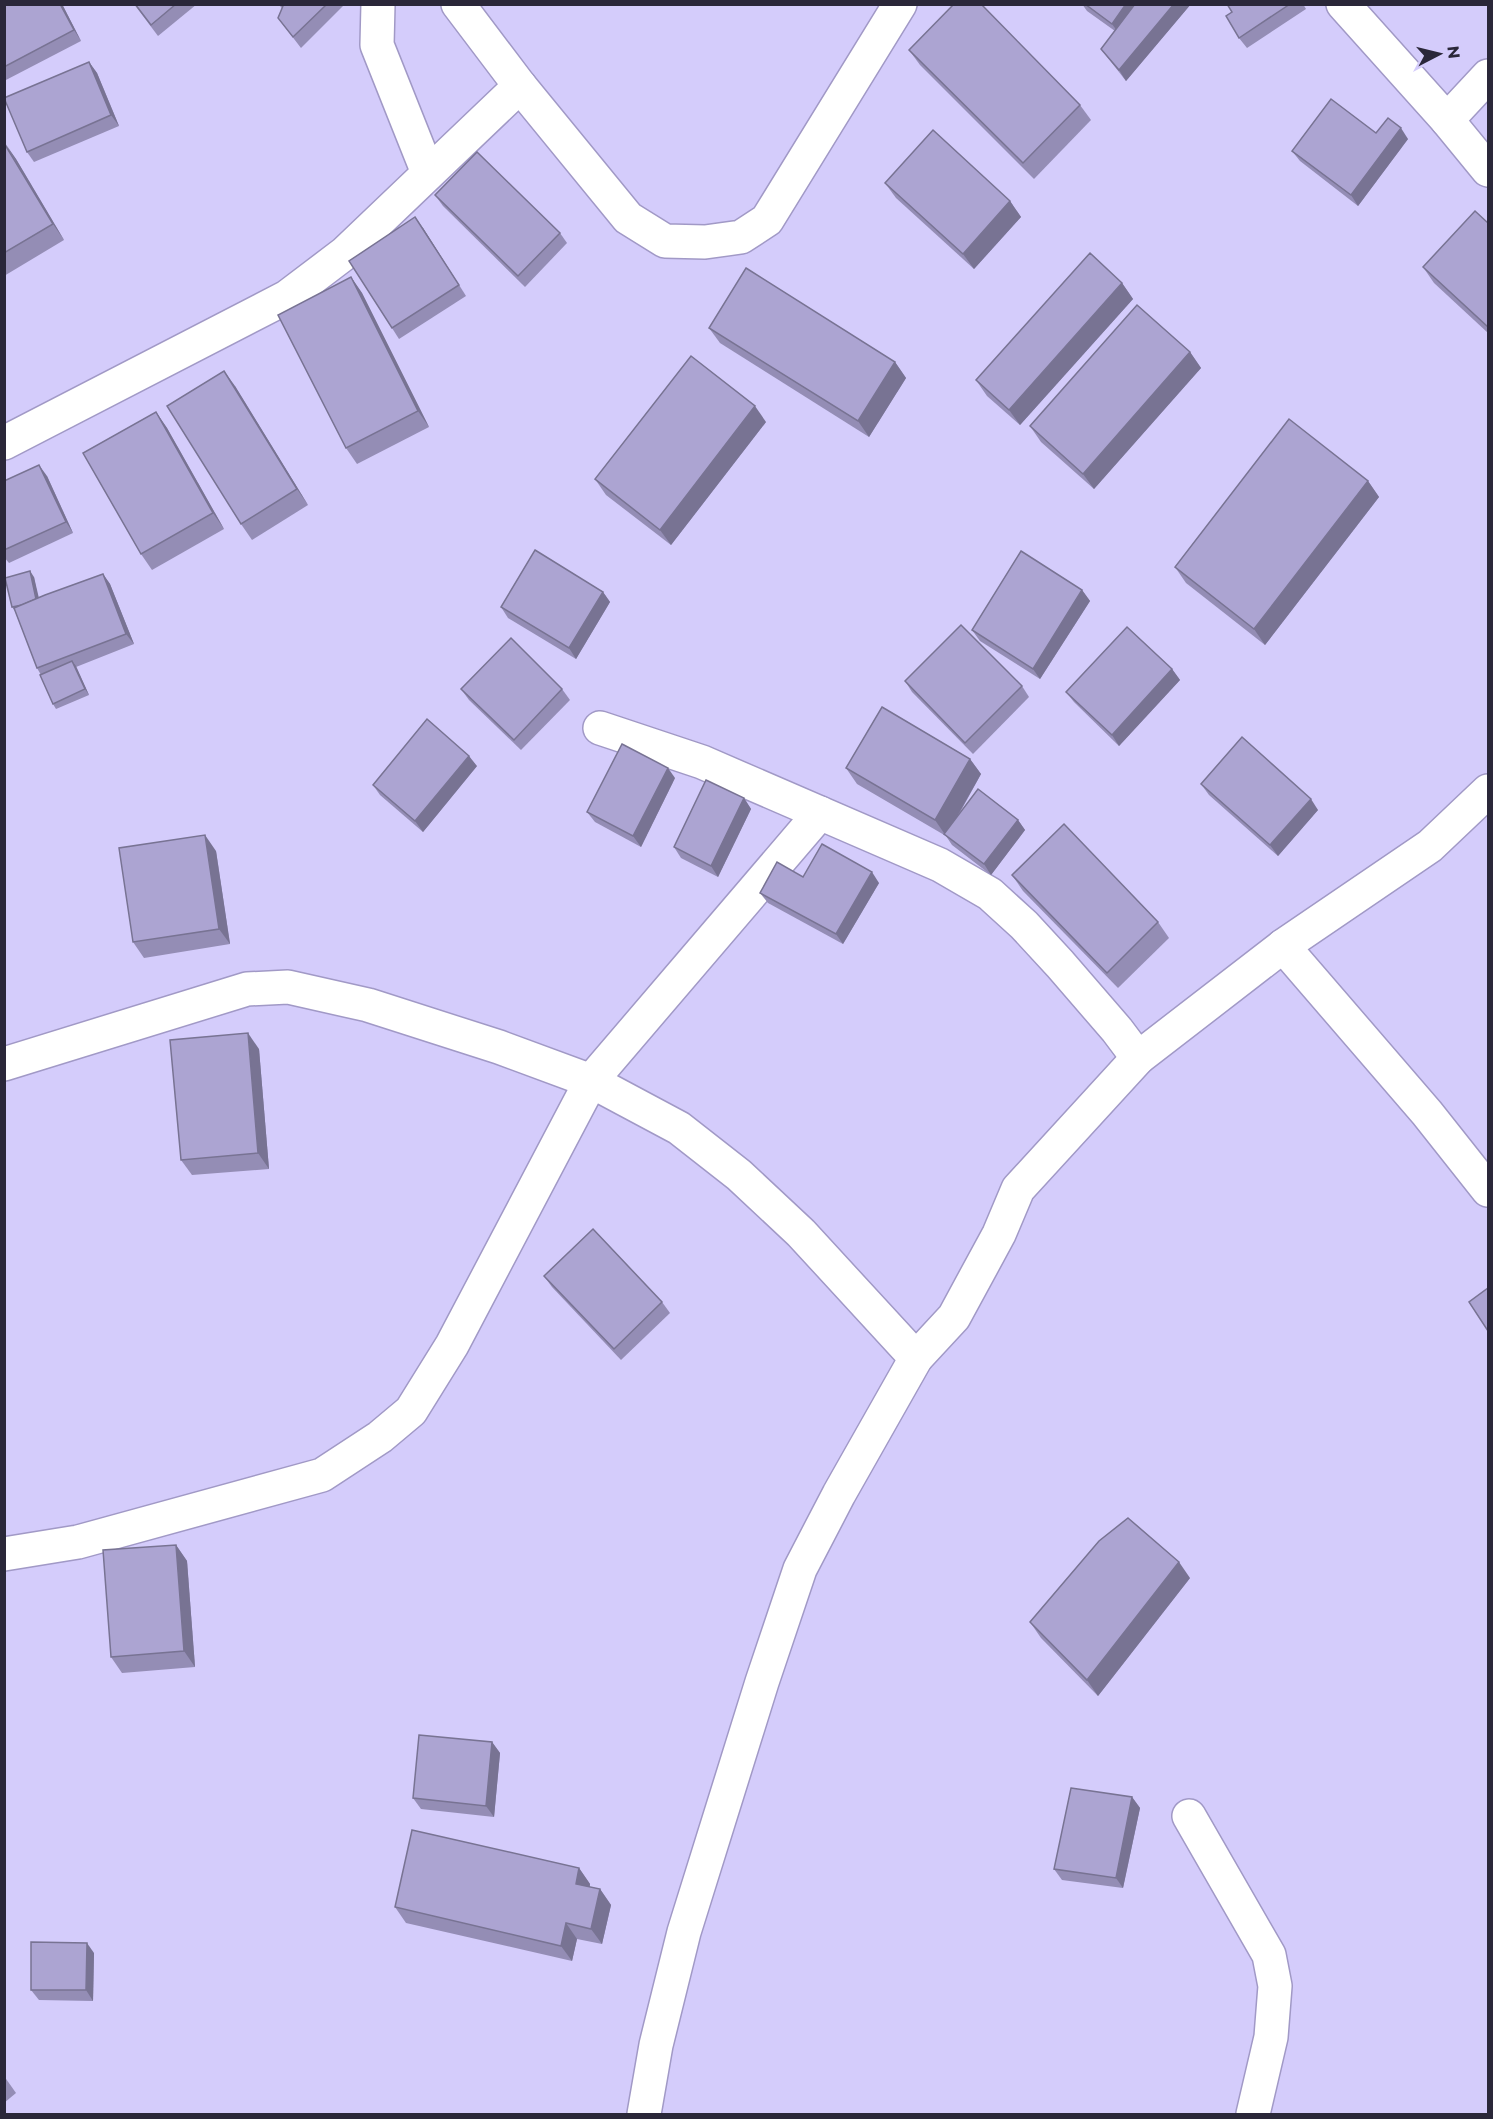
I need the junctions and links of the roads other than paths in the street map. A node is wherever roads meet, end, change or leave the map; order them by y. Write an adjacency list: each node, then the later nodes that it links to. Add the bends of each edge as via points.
1 (378, 4): 9 (street, via 376,45)
2 (458, 4): 6 (street)
3 (900, 4): 6 (street, via 767,220 741,237 705,242 666,241 628,218)
4 (1342, 4): 7 (street)
5 (1488, 76): 7 (street)
6 (520, 86): 9 (street)
7 (1448, 120): 8 (street)
8 (1488, 170)
9 (428, 173): 10 (street, via 345,253 287,297)
10 (4, 443)
11 (600, 728): 13 (street, via 702,762)
12 (1488, 791): 14 (street, via 1430,846)
13 (820, 813): 15 (street, via 940,865 990,894 1060,964); 17 (street)
14 (1283, 946): 15 (street); 18 (street)
15 (1138, 1058): 19 (street, via 1018,1189 999,1234 954,1317)
16 (4, 1064): 17 (street, via 247,989 288,987 368,1005)
17 (591, 1081): 19 (street, via 679,1128 739,1175 801,1233); 20 (street, via 452,1345 411,1411 380,1437 322,1475 78,1542)
18 (1488, 1190)
19 (916, 1358): 22 (street, via 800,1569 684,1932)
20 (4, 1554)
21 (1189, 1816): 23 (street, via 1269,1955 1275,1986 1271,2037)
22 (644, 2115)
23 (1253, 2115)

